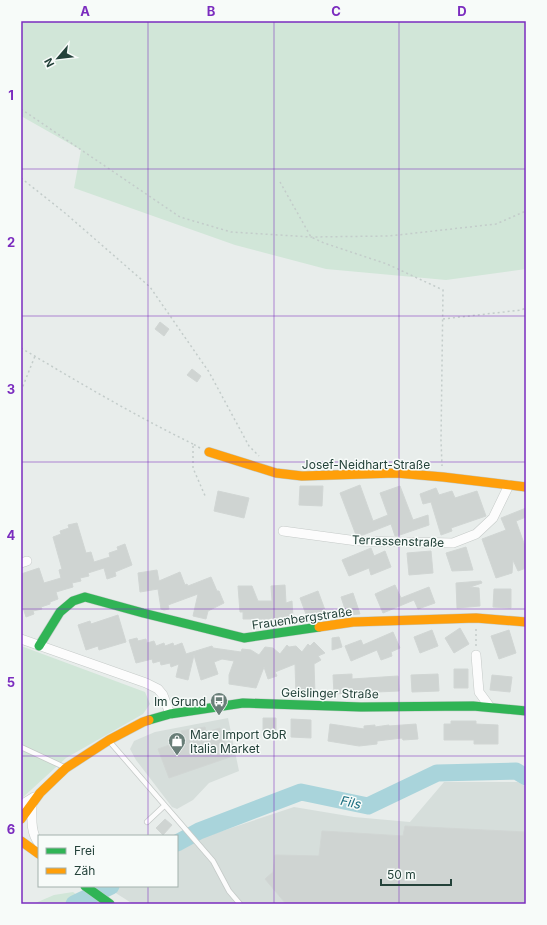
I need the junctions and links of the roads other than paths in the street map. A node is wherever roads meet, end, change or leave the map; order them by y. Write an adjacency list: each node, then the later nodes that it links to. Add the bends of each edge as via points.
1 (209, 452): 2 (street, Josef-Neidhart-Straße, via 276,473 302,476 396,473)
2 (509, 486): 3 (street, Josef-Neidhart-Straße); 4 (street, Terrassenstraße, via 493,518 476,534 453,543 357,541)
3 (526, 487)
4 (283, 531)
5 (526, 622): 7 (street, Frauenbergstraße, via 476,618 353,622 244,638 85,597 73,601 60,612)
6 (21, 639): 7 (street)
7 (39, 646): 11 (street, via 158,689)
8 (476, 652): 9 (street, via 479,692)
9 (490, 707): 10 (street, Geislinger Straße); 11 (street, Geislinger Straße, via 361,707 243,703)
10 (526, 711)
11 (170, 714): 12 (street, Geislinger Straße, via 144,722)
12 (109, 740): 14 (street, Geislinger Straße); 18 (lane)
13 (21, 747): 14 (lane)
14 (66, 768): 15 (street, Geislinger Straße)
15 (40, 793): 16 (street, Geislinger Straße); 17 (street, Geislinger Straße)
16 (32, 803): 19 (street, Geislinger Straße); 22 (street, via 32,826)
17 (21, 805)
18 (164, 806): 20 (lane); 26 (lane, via 213,861 229,891)
19 (21, 819)
20 (147, 822)
21 (21, 841): 23 (street)
22 (38, 842)
23 (38, 853)
24 (86, 887): 25 (street)
25 (110, 904)
26 (240, 904)

